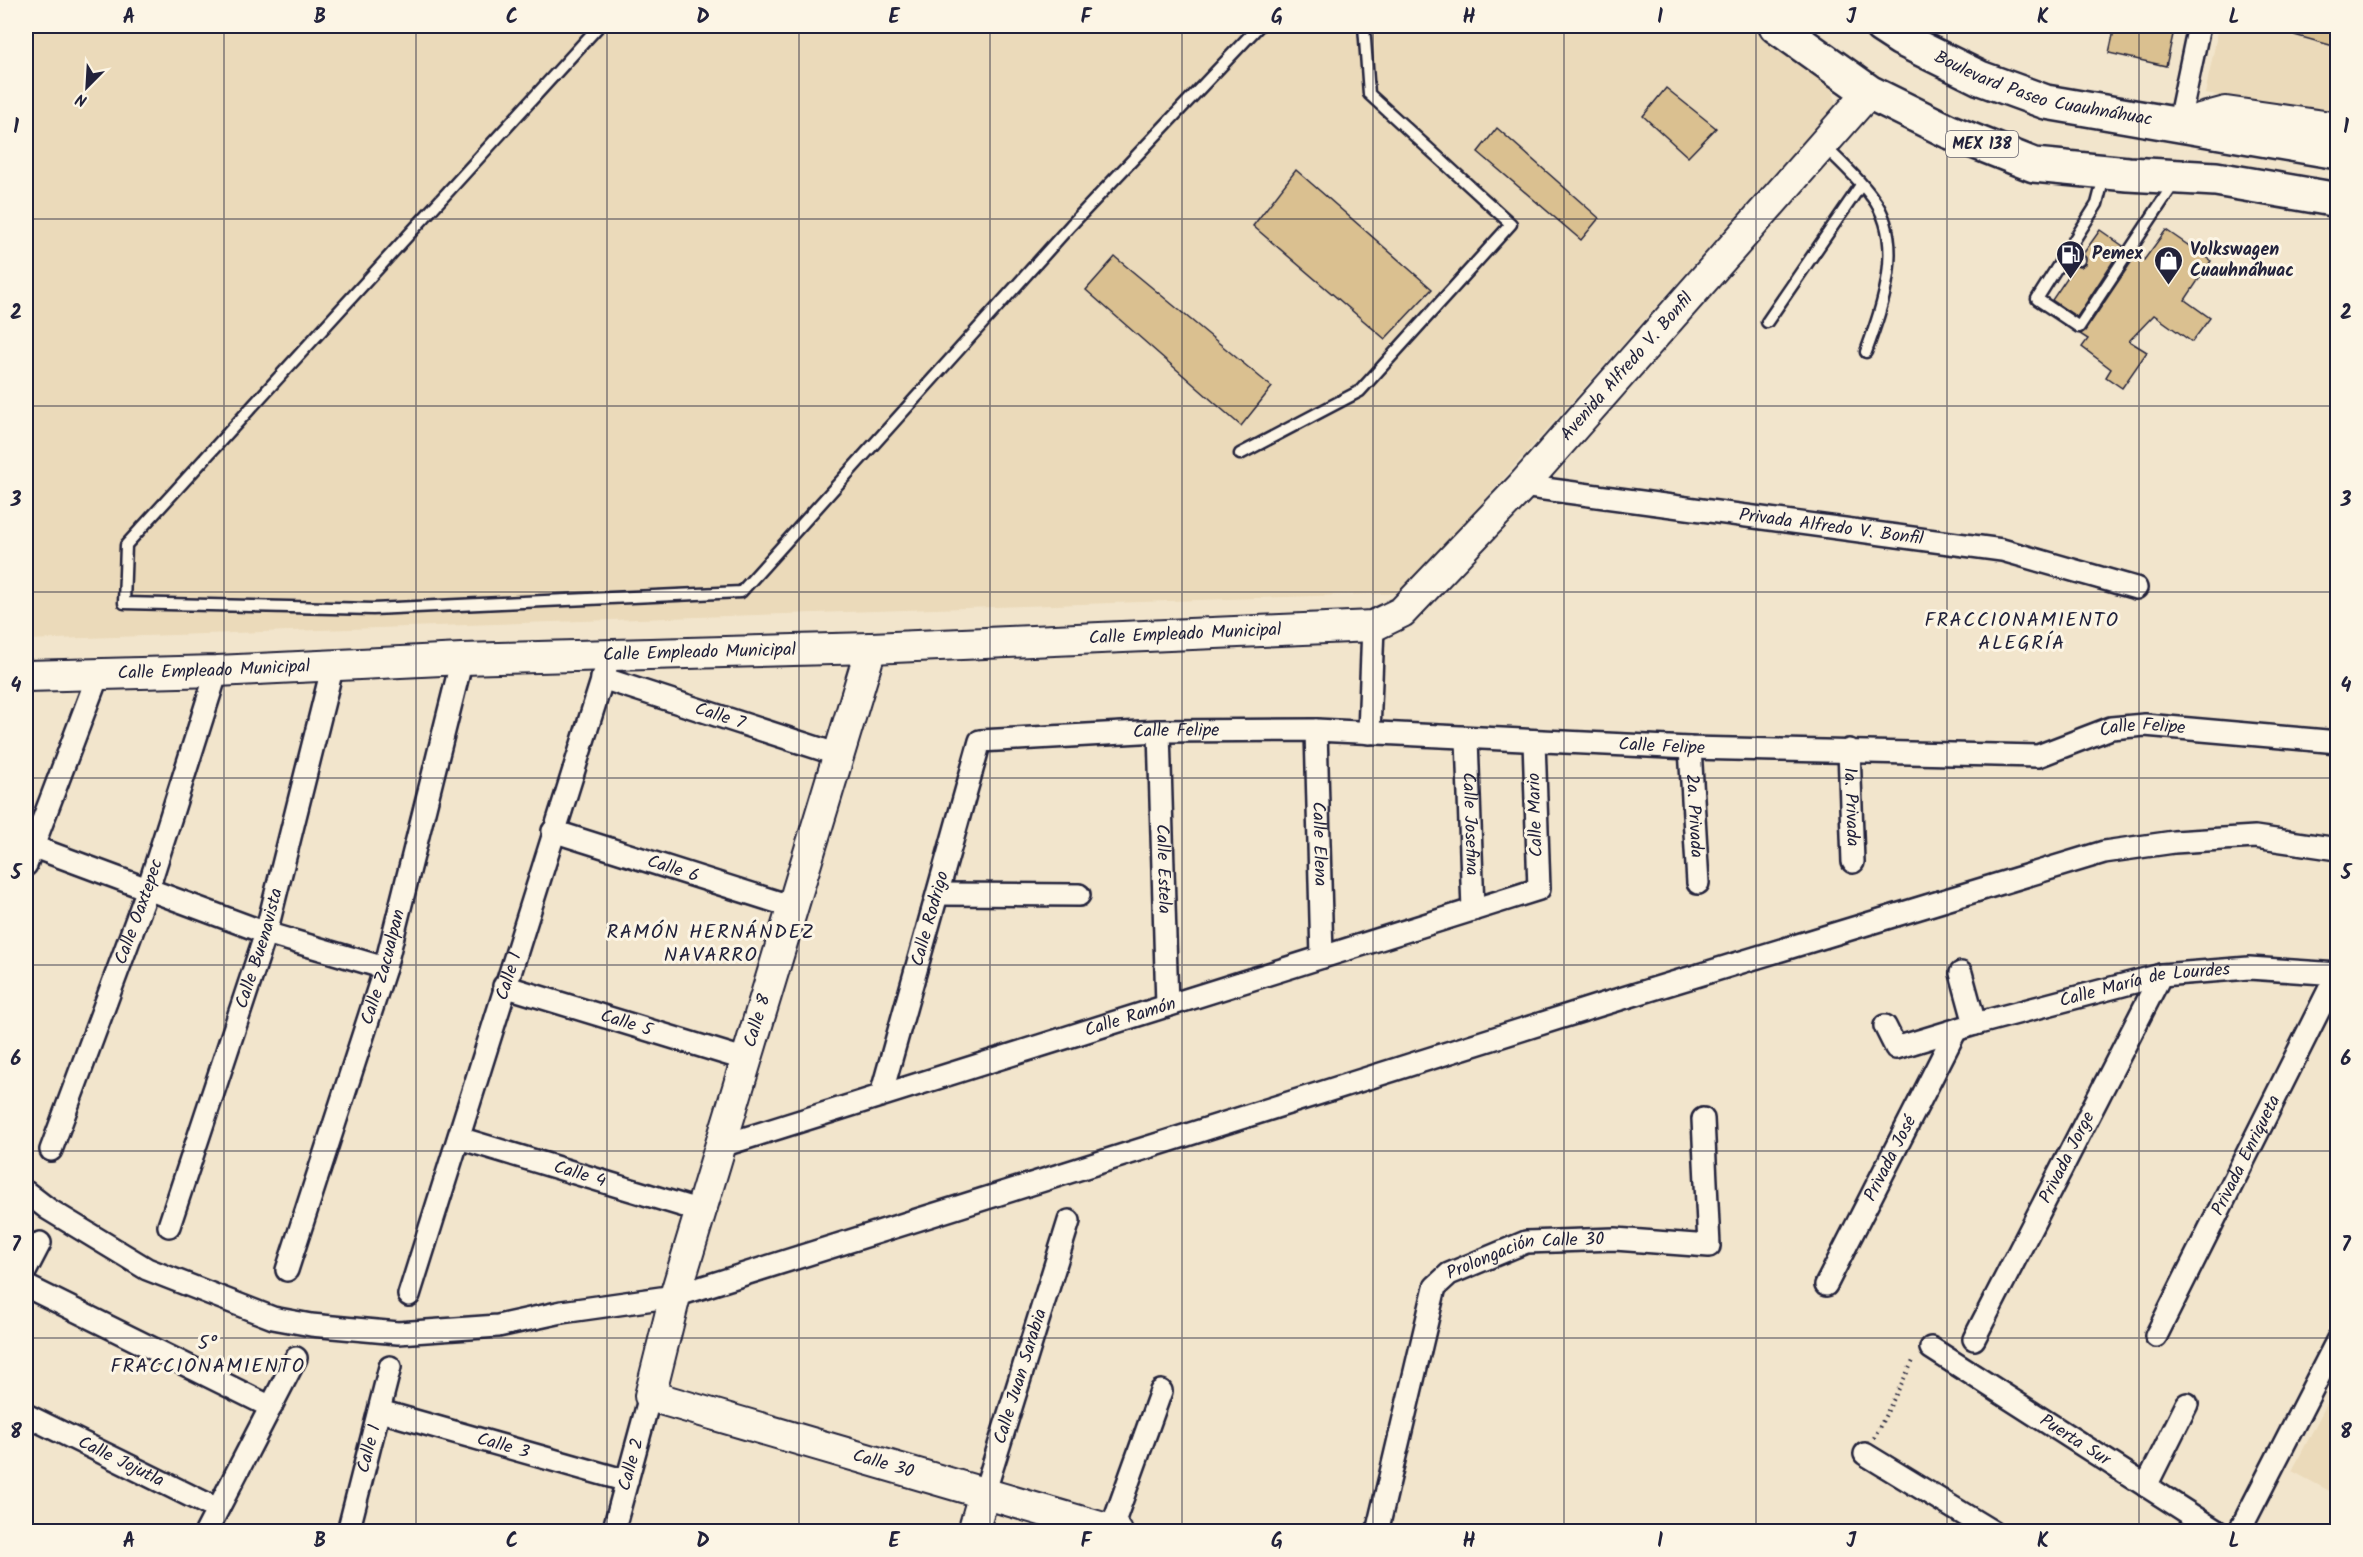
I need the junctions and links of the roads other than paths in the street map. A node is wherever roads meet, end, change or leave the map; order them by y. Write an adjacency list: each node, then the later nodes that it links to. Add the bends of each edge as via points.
1 (599, 26): 2 (lane, via 126,545 124,603 373,609 741,592 1071,225)
2 (1259, 26)
3 (1364, 26): 24 (lane, via 1369,94 1511,224 1360,391)
4 (1776, 26): 7 (main road, MEX 138)
5 (1881, 26): 8 (main road, Boulevard Paseo Cuauhnáhuac, via 1980,78 2046,102)
6 (2199, 26): 8 (street)
7 (1869, 92): 10 (street, Avenida Alfredo V. Bonfil); 12 (main road, MEX 138, via 1948,131)
8 (2178, 126): 9 (street, Boulevard Paseo Cuauhnáhuac, via 2226,112); 11 (main road, Boulevard Paseo Cuauhnáhuac)
9 (2337, 128)
10 (1822, 144): 14 (lane); 25 (street, Avenida Alfredo V. Bonfil)
11 (2337, 152)
12 (2034, 165): 13 (street, MEX 138); 16 (main road, MEX 138, via 2216,179)
13 (2103, 181): 15 (street, MEX 138); 18 (lane, via 2097,204)
14 (1861, 185): 22 (lane); 23 (lane, via 1883,216 1889,242 1882,309)
15 (2171, 188): 17 (street, MEX 138); 21 (lane)
16 (2337, 200)
17 (2337, 207)
18 (2068, 252): 19 (lane); 21 (lane, via 2037,299 2079,327)
19 (2079, 260)
20 (2101, 275): 21 (lane)
21 (2111, 282)
22 (1767, 322)
23 (1866, 352)
24 (1240, 454)
25 (1522, 486): 26 (street, Privada Alfredo V. Bonfil, via 2002,550); 27 (street, Avenida Alfredo V. Bonfil, via 1402,612)
26 (2136, 588)
27 (1373, 626): 28 (street, Calle Empleado Municipal); 37 (street)
28 (871, 648): 31 (street, Calle Empleado Municipal); 44 (street, Calle 8)
29 (462, 659): 30 (street, Calle Empleado Municipal); 31 (street, Calle Empleado Municipal); 58 (street, Calle Zacualpan)
30 (333, 665): 32 (street, Calle Empleado Municipal); 56 (street, Calle Buenavista)
31 (606, 667): 44 (street, Calle 7); 45 (street, Calle 1)
32 (217, 671): 33 (street, Calle Empleado Municipal); 50 (street, Calle Oaxtepec)
33 (98, 675): 34 (street, Calle Empleado Municipal); 47 (street)
34 (26, 676)
35 (1316, 730): 36 (street, Calle Felipe); 37 (street, Calle Felipe); 57 (street, Calle Elena)
36 (1160, 731): 39 (street, Calle Felipe); 63 (street, Calle Estela)
37 (1369, 732): 38 (street, Calle Felipe)
38 (1467, 738): 40 (street, Calle Felipe); 55 (street, Calle Josefina)
39 (980, 741): 52 (street, Calle Rodrigo)
40 (1534, 741): 42 (street, Calle Felipe); 51 (street, Calle Mario)
41 (2337, 742): 43 (street, Calle Felipe, via 2145,725 2111,728 2038,756)
42 (1690, 748): 43 (street, Calle Felipe); 49 (street, 2a. Privada)
43 (1849, 750): 48 (street, 1a. Privada)
44 (839, 755): 54 (street, Calle 8)
45 (554, 831): 54 (street, Calle 6); 62 (street, Calle 1)
46 (2337, 849): 82 (street, via 2255,837 2174,842 2104,852 1597,1006)
47 (28, 851): 50 (street)
48 (1853, 862)
49 (1698, 883)
50 (148, 889): 56 (street); 71 (street, Calle Oaxtepec)
51 (1539, 889): 55 (street, Calle Ramón)
52 (938, 894): 53 (street); 67 (street, Calle Rodrigo)
53 (1079, 895)
54 (793, 907): 66 (street, Calle 8)
55 (1473, 910): 57 (street, Calle Ramón)
56 (266, 933): 58 (street); 75 (street, Calle Buenavista)
57 (1322, 957): 63 (street, Calle Ramón)
58 (385, 968): 78 (street, Calle Zacualpan)
59 (1961, 973): 65 (street)
60 (2337, 974): 61 (street, Calle María de Lourdes, via 2249,968); 83 (street, Privada Enriqueta)
61 (2161, 975): 65 (street, Calle María de Lourdes); 84 (street, Privada Jorge)
62 (504, 986): 66 (street, Calle 5); 69 (street, Calle 1)
63 (1167, 1006): 67 (street, Calle Ramón)
64 (1885, 1026): 65 (street, Calle María de Lourdes, via 1896,1048)
65 (1965, 1027): 79 (street, Privada José)
66 (747, 1060): 70 (street, Calle 8)
67 (881, 1095): 70 (street, Calle Ramón)
68 (1703, 1119): 105 (street, Prolongación Calle 30, via 1709,1246 1615,1239 1526,1242 1449,1274 1435,1287)
69 (459, 1138): 73 (street, Calle 4); 81 (street, Calle 1)
70 (721, 1146): 73 (street, Calle 8)
71 (51, 1150)
72 (26, 1192): 82 (street, via 147,1269 273,1318 311,1325 398,1333 498,1326 562,1312)
73 (701, 1211): 82 (street, Calle 8)
74 (1069, 1221): 98 (street, Calle Juan Sarabia)
75 (169, 1226)
76 (40, 1243): 77 (street)
77 (26, 1270)
78 (287, 1270)
79 (1826, 1285)
80 (26, 1286): 92 (street)
81 (408, 1295)
82 (675, 1296): 90 (street, Calle 8)
83 (2156, 1336)
84 (1974, 1339)
85 (2337, 1339): 108 (street)
86 (1931, 1348): 97 (street, Puerta Sur)
87 (297, 1358): 92 (street)
88 (390, 1367): 93 (street, Calle 1)
89 (1161, 1391): 100 (street)
90 (650, 1396): 96 (street, Calle 2); 98 (street, Calle 30)
91 (2187, 1404): 97 (street)
92 (271, 1407): 99 (street)
93 (380, 1411): 96 (street, Calle 3); 102 (street, Calle 1)
94 (26, 1415): 99 (street, Calle Jojutla)
95 (1865, 1454): 106 (street)
96 (627, 1481): 103 (street, Calle 2)
97 (2146, 1486): 107 (street, Puerta Sur)
98 (984, 1494): 100 (street, Calle 30); 104 (street, Calle Juan Sarabia)
99 (217, 1509): 101 (street)
100 (1114, 1531)
101 (206, 1532)
102 (348, 1532)
103 (613, 1532)
104 (973, 1532)
105 (1377, 1532)
106 (1993, 1532)
107 (2218, 1532)
108 (2238, 1532)

